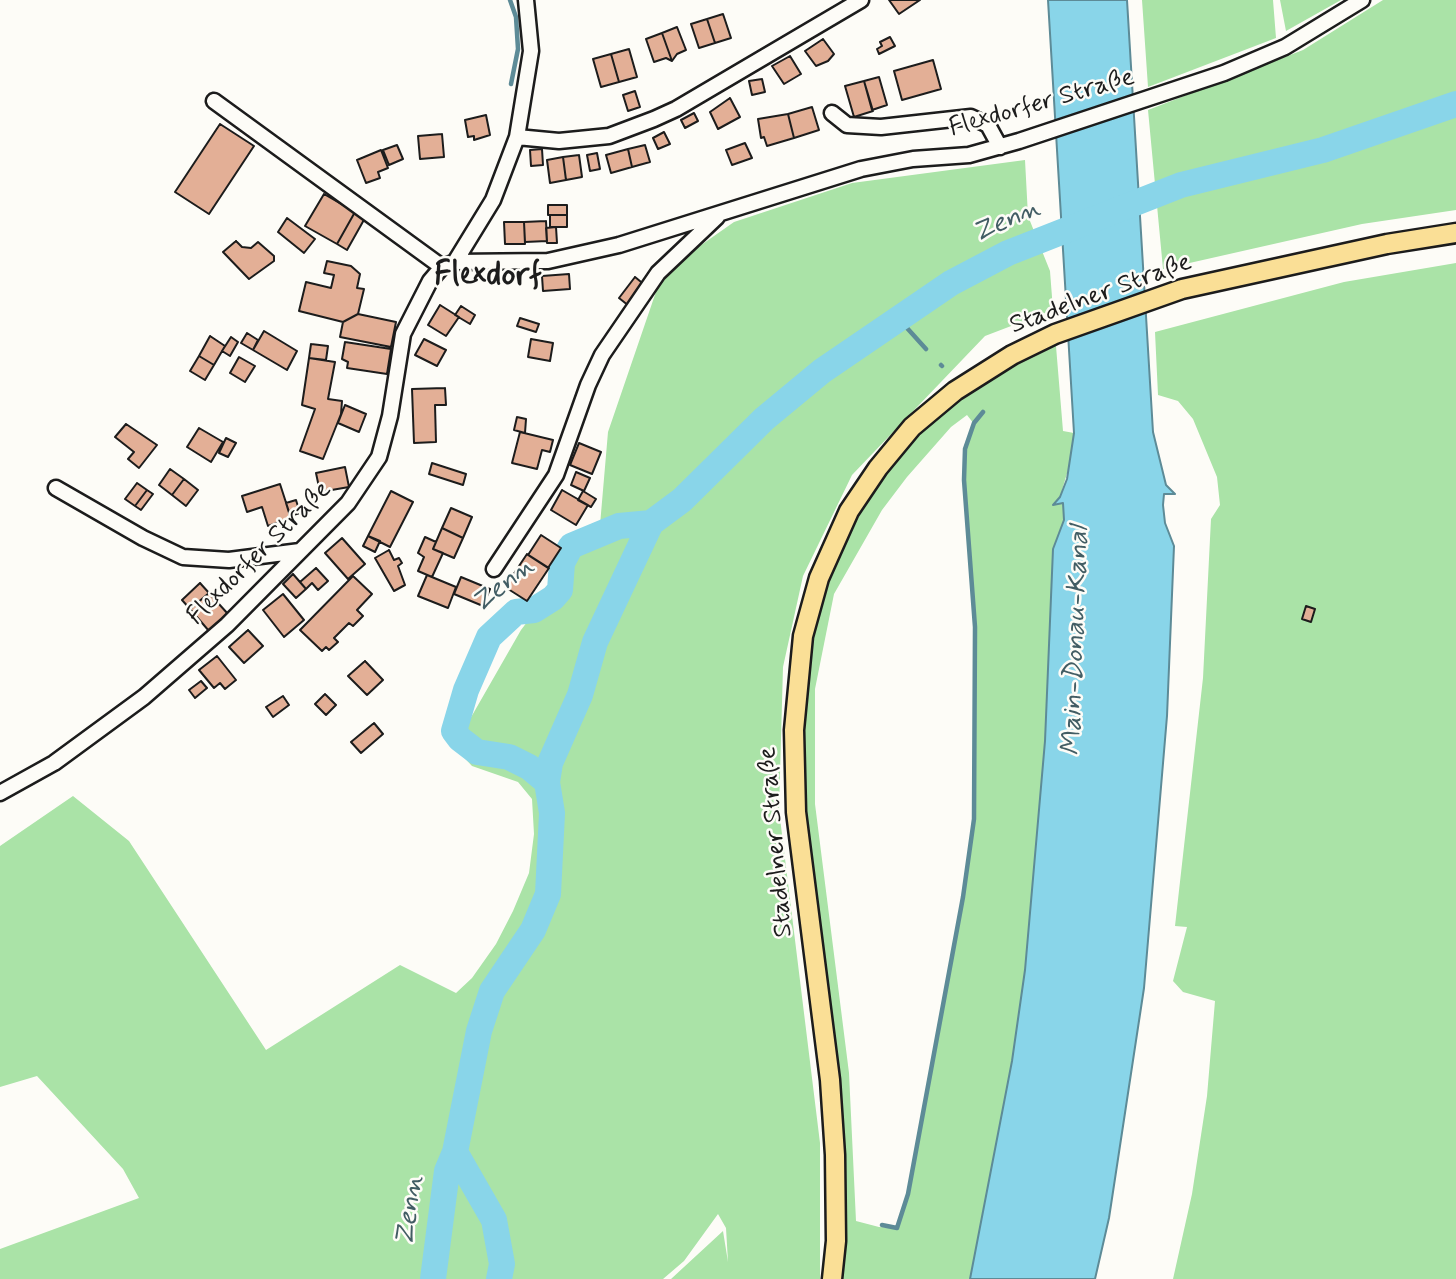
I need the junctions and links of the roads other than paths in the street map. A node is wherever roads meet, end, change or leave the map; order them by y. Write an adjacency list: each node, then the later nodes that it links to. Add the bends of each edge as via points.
1 (526, 0): 6 (street, Flexdorfer Straße, via 531,51)
2 (861, 0): 6 (street, via 654,119 609,136 559,141)
3 (1362, 0): 7 (street, Flexdorfer Straße, via 1285,47 1224,73)
4 (214, 101): 10 (street)
5 (832, 113): 7 (street, via 847,125 881,127 971,117 988,125)
6 (517, 137): 10 (street, Flexdorfer Straße, via 493,200)
7 (1000, 146): 8 (street, Flexdorfer Straße, via 969,155 861,169)
8 (720, 214): 10 (street, Flexdorfer Straße, via 548,261); 13 (street, Flexdorfer Straße, via 658,273 602,355 556,475)
9 (1456, 233): 15 (main road, Stadelner Straße, via 1182,289 1055,334 982,372 912,427 849,511 819,578 803,636 794,730 796,812 835,1155)
10 (449, 264): 12 (street, Flexdorfer Straße, via 430,281 403,334 379,457 348,503)
11 (56, 488): 12 (street, via 183,556 229,561)
12 (300, 551): 14 (street, Flexdorfer Straße, via 227,625 144,696 54,763)
13 (494, 569)
14 (0, 793)
15 (832, 1279)

